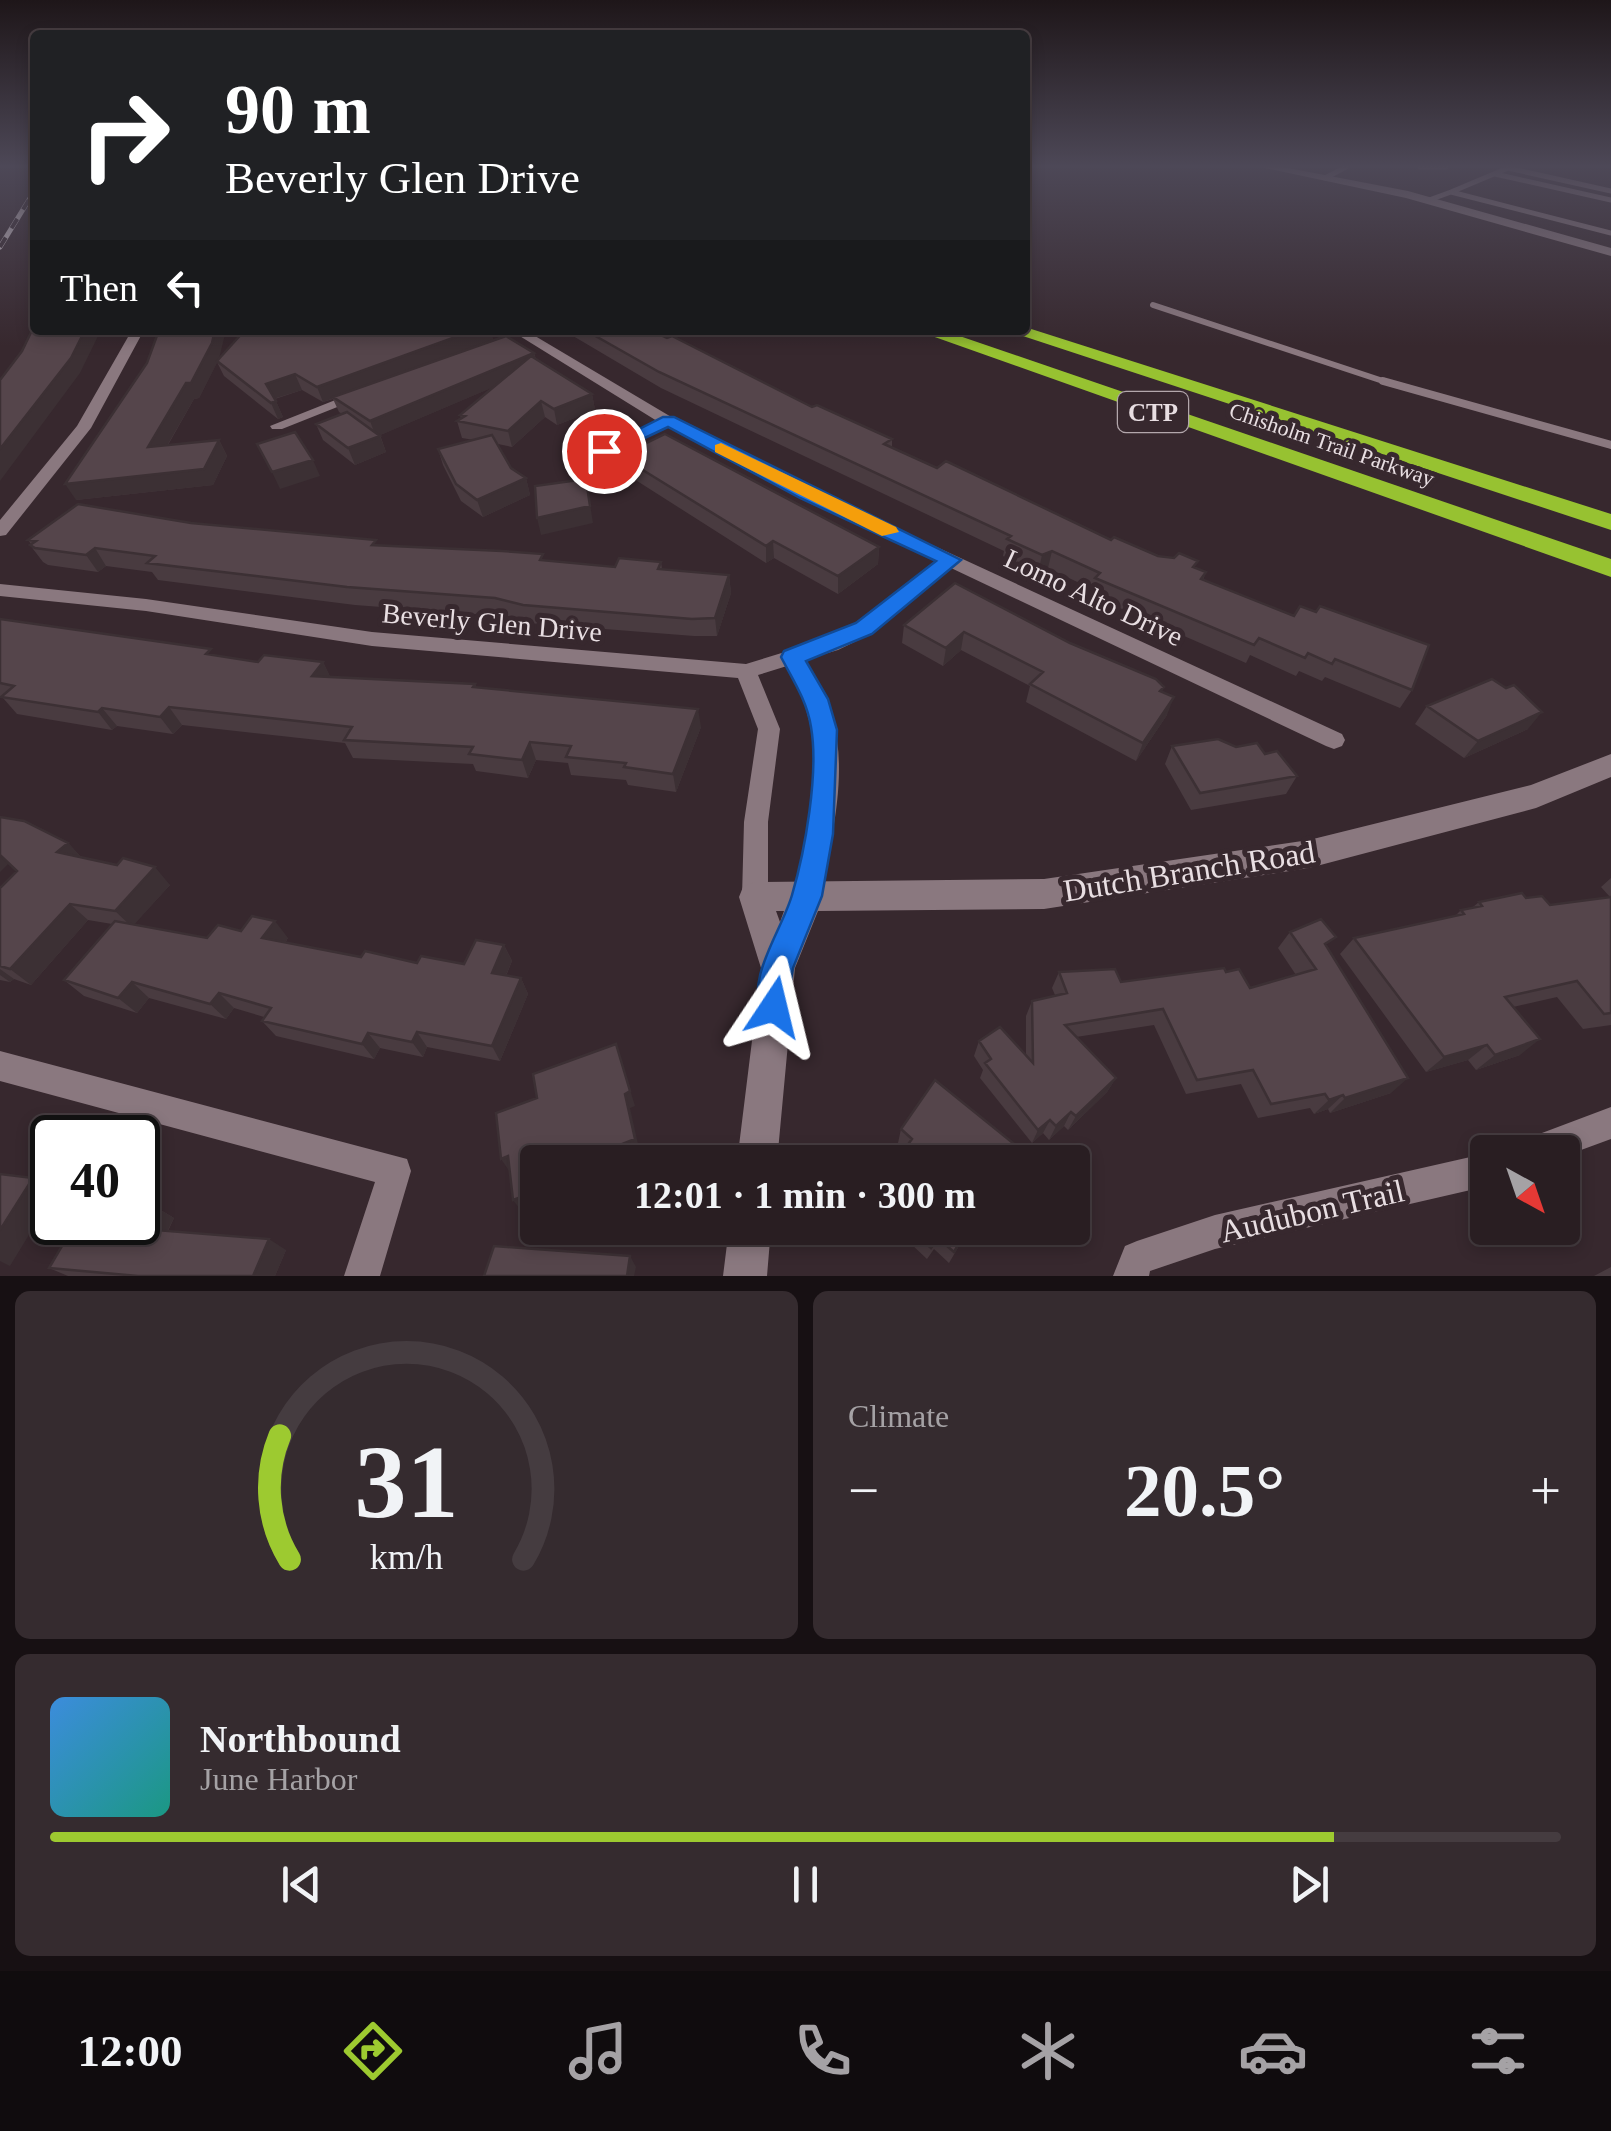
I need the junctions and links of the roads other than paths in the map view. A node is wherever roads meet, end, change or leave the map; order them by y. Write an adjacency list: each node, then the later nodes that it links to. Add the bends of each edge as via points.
1 (1522, 227): 6 (street)
2 (1587, 227): 4 (lane)
3 (1596, 227): 4 (lane)
4 (1593, 228): 5 (lane)
5 (1611, 233)
6 (1611, 252)
7 (1154, 305): 17 (lane, via 1386,382)
8 (1030, 332): 13 (highway)
9 (136, 335): 20 (street, via 84,428)
10 (938, 335): 22 (highway, Chisholm Trail Parkway / CTP)
11 (1028, 335): 13 (highway, Chisholm Trail Parkway / CTP)
12 (516, 336): 15 (street, Lomo Alto Drive)
13 (1088, 356): 19 (highway, Chisholm Trail Parkway / CTP)
14 (366, 394): 16 (street)
15 (668, 421): 18 (street, via 604,451); 21 (street, Lomo Alto Drive)
16 (277, 426)
17 (1611, 445)
18 (570, 454)
19 (1611, 522)
20 (0, 531)
21 (950, 560): 24 (street, Beverly Glen Drive, via 864,628); 26 (street, Lomo Alto Drive)
22 (1611, 568)
23 (0, 590): 25 (street, Beverly Glen Drive, via 372,639)
24 (792, 657): 25 (street, Beverly Glen Drive); 29 (street, via 816,699 824,730 819,834)
25 (746, 671): 28 (street, via 770,729 756,822)
26 (1334, 740)
27 (1611, 765): 29 (street, Dutch Branch Road, via 1536,796 1309,854 1044,894)
28 (755, 896): 29 (street, Dutch Branch Road); 30 (street)
29 (807, 896): 30 (street)
30 (778, 968): 34 (street)
31 (0, 1066): 38 (street, via 395,1171)
32 (1611, 1123): 33 (street)
33 (1578, 1135)
34 (759, 1145)
35 (1470, 1173): 37 (street, Audubon Trail, via 1215,1232)
36 (748, 1245): 39 (street)
37 (1134, 1267)
38 (362, 1276)
39 (745, 1276)

